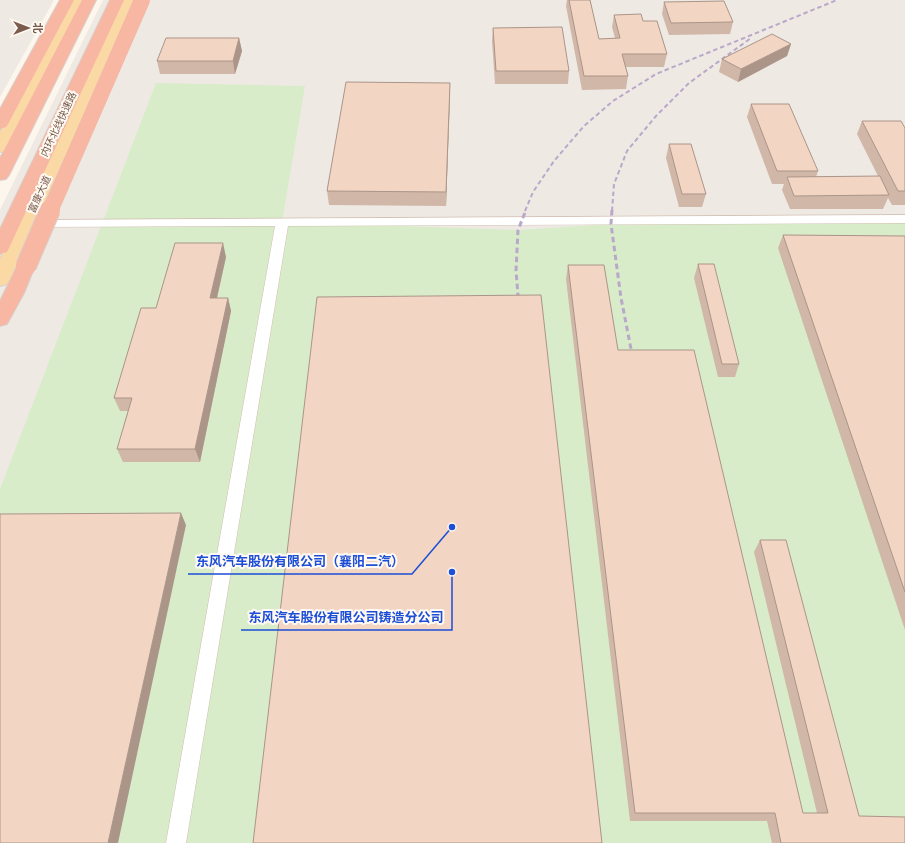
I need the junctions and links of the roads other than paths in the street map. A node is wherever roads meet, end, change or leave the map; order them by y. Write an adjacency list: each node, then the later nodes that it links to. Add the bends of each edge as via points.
1 (67, 0): 7 (highway)
2 (78, 0): 8 (main road)
3 (89, 0): 9 (highway)
4 (117, 0): 13 (highway, 内环北线快速路)
5 (128, 0): 12 (main road, 富康大道)
6 (142, 0): 15 (highway, bridge, via 14,293)
7 (0, 124)
8 (0, 147)
9 (0, 175)
10 (905, 219): 11 (lane)
11 (282, 222): 12 (lane); 16 (lane)
12 (26, 223): 14 (main road, 富康大道)
13 (0, 248)
14 (0, 279)
15 (0, 319)
16 (176, 843)

